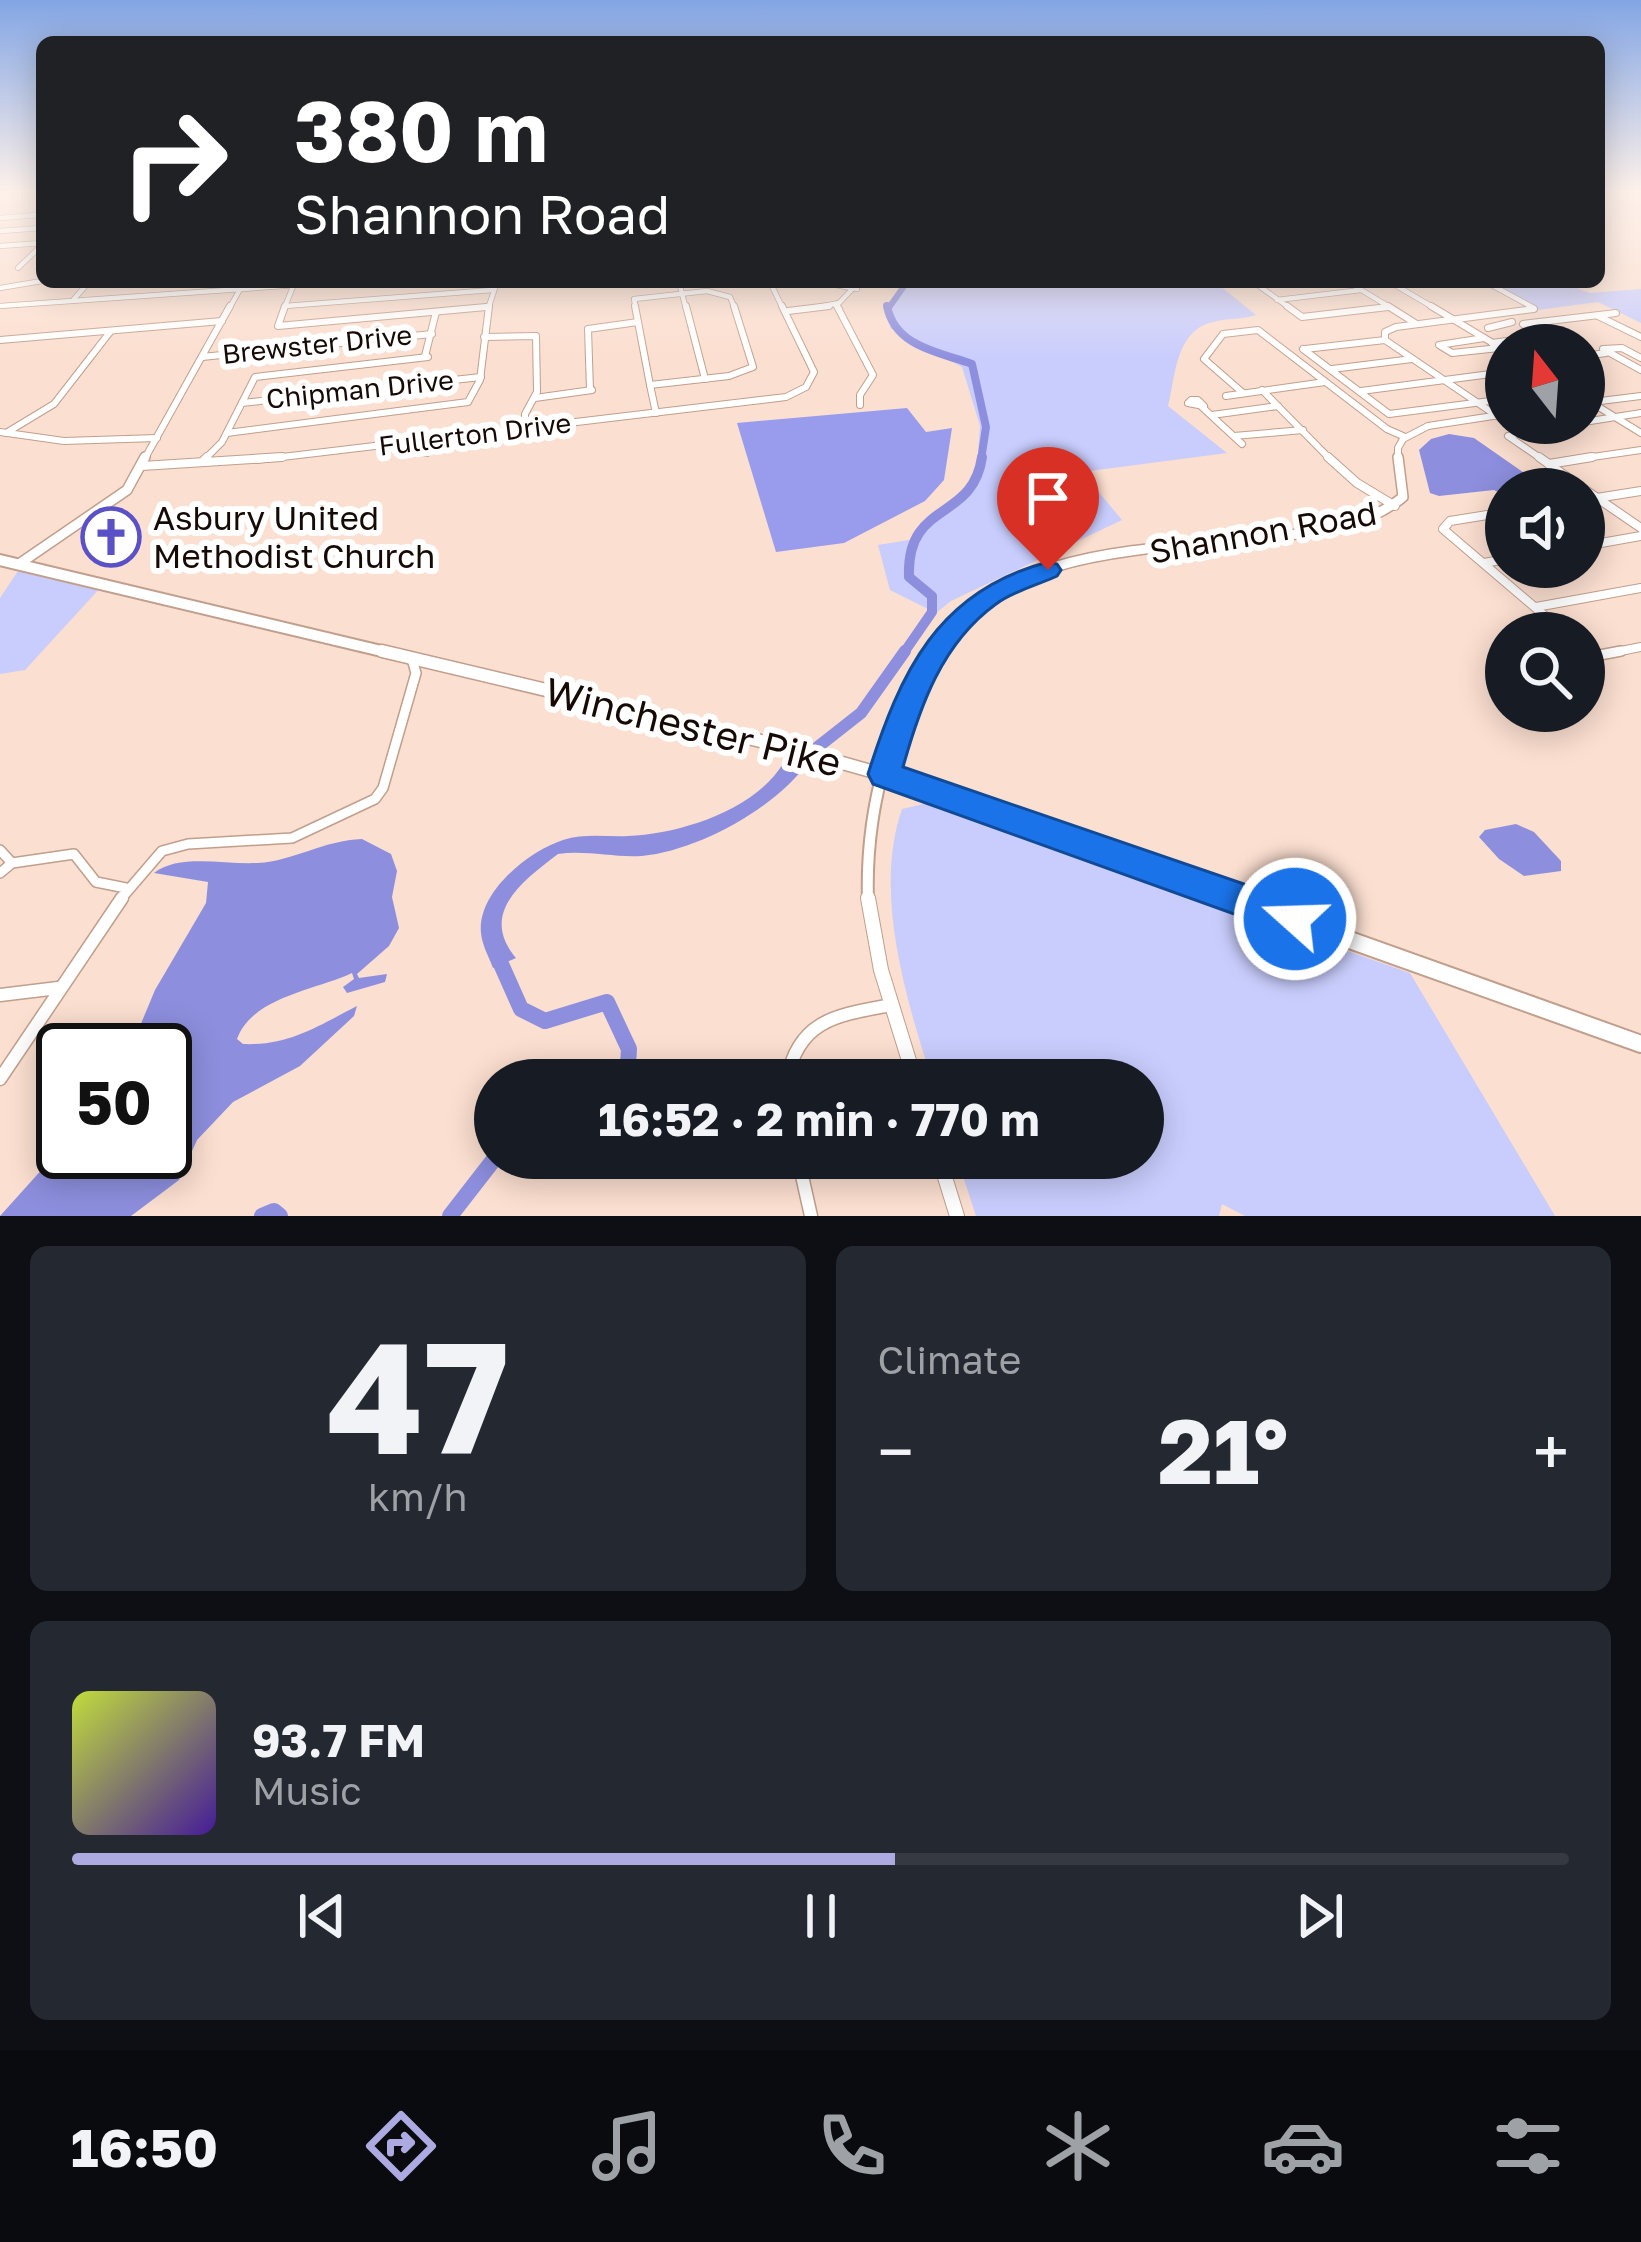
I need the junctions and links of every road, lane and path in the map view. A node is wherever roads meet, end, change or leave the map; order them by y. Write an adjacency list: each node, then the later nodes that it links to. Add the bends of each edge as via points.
1 (36, 250): 2 (street)
2 (18, 268)
3 (36, 282): 4 (street)
4 (0, 288)
5 (83, 288): 19 (street)
6 (209, 288): 19 (street)
7 (241, 288): 32 (street)
8 (292, 288): 23 (street)
9 (680, 288): 18 (street)
10 (774, 288): 26 (street)
11 (855, 288): 21 (street)
12 (1261, 288): 20 (street)
13 (1358, 288): 17 (street)
14 (1400, 288): 31 (street)
15 (1497, 288): 29 (street, via 1534,309)
16 (493, 290): 23 (street); 24 (street)
17 (1361, 290): 20 (street); 25 (street)
18 (681, 292): 33 (street, via 635,296); 57 (street); 57 (street, via 731,299 754,360 743,373)
19 (72, 300): 22 (street)
20 (1275, 300): 25 (street, via 1302,317)
21 (835, 305): 26 (street); 72 (street, via 872,371)
22 (0, 306)
23 (284, 306): 27 (street, via 280,326)
24 (486, 307): 27 (street); 40 (street)
25 (1388, 307): 35 (street)
26 (787, 311): 71 (street, Fullerton Drive, via 813,367 806,387)
27 (436, 312): 39 (street)
28 (1616, 313): 30 (street)
29 (1498, 314): 31 (street); 34 (street)
30 (1596, 316): 37 (street); 41 (street)
31 (1453, 320): 35 (street); 42 (street)
32 (222, 321): 38 (street); 50 (street)
33 (638, 322): 60 (street); 66 (street, via 589,327 593,390)
34 (1512, 322): 36 (street); 37 (street)
35 (1416, 324): 44 (street, via 1390,329)
36 (1504, 324)
37 (1525, 324)
38 (111, 331): 43 (street); 87 (street, via 54,404)
39 (432, 334): 50 (street, Brewster Drive); 69 (street, via 426,357 252,378)
40 (484, 337): 56 (street); 66 (street, via 534,332)
41 (1641, 337)
42 (1484, 338): 46 (street, via 1438,345 1451,353)
43 (0, 340)
44 (1385, 340): 52 (street); 53 (street, via 1303,349)
45 (1641, 349): 47 (street)
46 (1485, 351)
47 (1627, 351): 49 (street); 51 (street)
48 (1605, 353): 49 (street)
49 (1608, 353): 54 (street)
50 (202, 357): 92 (street)
51 (1641, 358)
52 (1412, 359): 53 (street); 58 (street)
53 (1330, 369): 62 (street)
54 (1641, 370)
55 (1485, 375): 58 (street)
56 (481, 377): 69 (street, Chipman Drive); 88 (street, via 473,399 442,409)
57 (705, 379): 60 (street)
58 (1444, 380): 62 (street); 70 (street)
59 (1326, 382): 61 (street); 63 (street, via 1258,330 1223,334 1204,358); 91 (street)
60 (650, 385): 77 (street)
61 (1262, 390): 63 (street); 73 (street, Shannon Road)
62 (1360, 392): 70 (street, via 1394,415)
63 (1243, 393): 65 (street)
64 (1641, 395): 67 (street)
65 (1226, 397)
66 (535, 398): 84 (street)
67 (1605, 399)
68 (1485, 402): 70 (street)
69 (240, 403): 88 (street)
70 (1478, 403): 75 (street)
71 (739, 404): 77 (street, Fullerton Drive); 79 (street)
72 (860, 406)
73 (1280, 406): 80 (street); 85 (street, Shannon Road)
74 (1202, 407): 80 (street)
75 (1485, 407)
76 (1605, 411): 81 (street)
77 (656, 413): 84 (street, Fullerton Drive)
78 (1641, 413): 81 (street)
79 (742, 415)
80 (1212, 415): 90 (street)
81 (1616, 417): 82 (street); 89 (street)
82 (1605, 419)
83 (1485, 420): 91 (street, via 1428,425)
84 (525, 429): 93 (street, Fullerton Drive)
85 (1304, 430): 86 (street); 106 (street, Shannon Road, via 1369,493)
86 (1267, 431): 90 (street); 94 (street)
87 (3, 433): 92 (street, via 76,442)
88 (227, 433): 99 (street)
89 (1641, 433)
90 (1234, 436): 95 (street)
91 (1405, 437): 106 (street, Shannon Road, via 1398,453 1405,488)
92 (157, 438): 101 (street)
93 (429, 440): 98 (street); 99 (street, Fullerton Drive)
94 (1277, 441)
95 (1242, 444)
96 (1521, 444): 100 (street)
97 (1641, 451): 100 (street)
98 (427, 453)
99 (202, 462): 101 (street, Fullerton Drive)
100 (1548, 464): 102 (street)
101 (142, 466): 112 (street, via 115,501)
102 (1554, 468)
103 (1641, 491): 104 (street)
104 (1605, 497)
105 (1605, 504): 108 (street)
106 (1396, 506): 121 (street, Shannon Road, via 1357,522 1072,565 1005,586 942,639 902,712)
107 (1485, 516): 111 (street, via 1443,525)
108 (1641, 532): 109 (street)
109 (1605, 541)
110 (0, 560): 112 (main road, Winchester Pike)
111 (1483, 563): 114 (street)
112 (20, 564): 118 (main road, Winchester Pike)
113 (1641, 588): 114 (street)
114 (1534, 607): 115 (street)
115 (1540, 612)
116 (1641, 647): 117 (street)
117 (1605, 652)
118 (412, 659): 119 (main road, Winchester Pike); 120 (street)
119 (432, 664): 120 (street); 121 (main road, Winchester Pike)
120 (416, 673): 125 (street, via 383,788 371,802 292,838 171,846)
121 (884, 774): 128 (street, Shannon Road, via 866,880); 129 (main road, Winchester Pike)
122 (0, 850): 123 (street)
123 (12, 863): 124 (street); 125 (street, via 74,854 95,881)
124 (0, 873)
125 (126, 888): 126 (street)
126 (59, 988): 127 (street); 132 (street)
127 (0, 995)
128 (892, 1004): 130 (street, via 814,1024); 131 (street, Shannon Road)
129 (1641, 1044)
130 (792, 1059)
131 (909, 1059)
132 (0, 1079)
133 (803, 1179): 135 (street)
134 (946, 1179): 136 (street)
135 (812, 1216)
136 (957, 1216)

